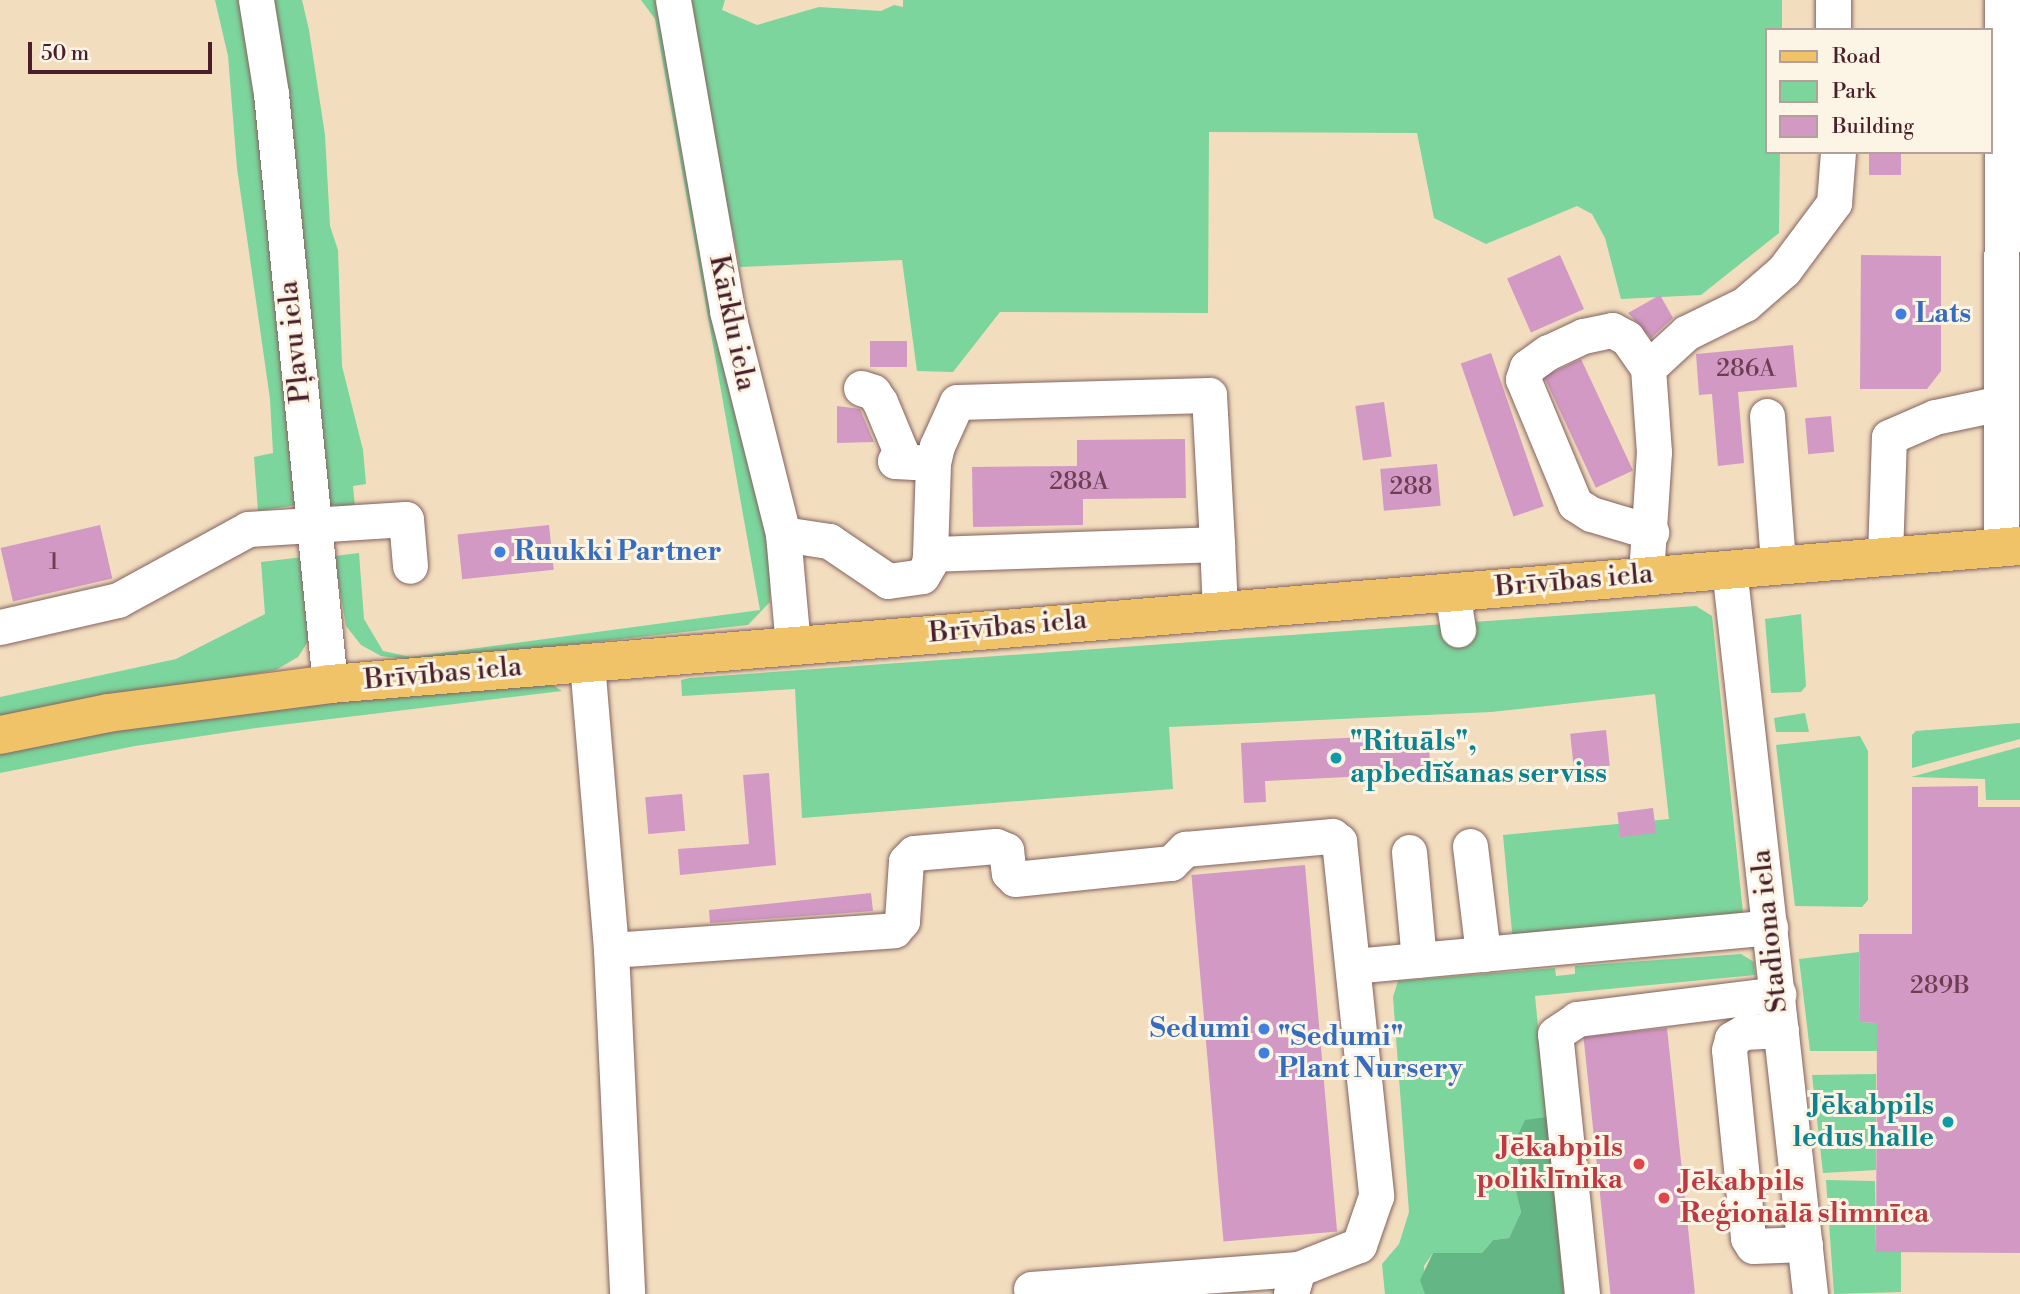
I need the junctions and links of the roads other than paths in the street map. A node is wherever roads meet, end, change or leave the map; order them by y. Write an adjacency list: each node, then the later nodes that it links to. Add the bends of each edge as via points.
1 (256, 0): 12 (street, Pļavu iela, via 271,94)
2 (673, 0): 14 (street, Kārklu iela, via 727,311)
3 (1833, 0): 5 (street)
4 (2001, 0): 9 (street)
5 (1833, 28)
6 (1838, 154): 7 (street, via 1834,203 1784,270 1745,304 1686,333)
7 (1648, 368): 13 (street, via 1654,452); 13 (street, via 1627,338 1612,330 1583,336 1548,352 1527,367 1523,379 1575,505)
8 (861, 388): 11 (street, via 873,392 880,402 900,450 895,461)
9 (2001, 403): 16 (street); 18 (street, via 1935,417 1889,437)
10 (1767, 415): 19 (street)
11 (933, 463): 15 (street, via 950,409 967,399 1209,395); 17 (street)
12 (313, 524): 20 (street, via 406,519); 25 (street, via 248,529 118,600); 29 (street, Pļavu iela)
13 (1651, 532): 22 (street)
14 (783, 534): 17 (street, via 829,541 888,581 922,576); 27 (street, Kārklu iela)
15 (1217, 544): 17 (street); 24 (street)
16 (2011, 546): 18 (main road, Brīvības iela)
17 (930, 555)
18 (1885, 556): 19 (main road, Brīvības iela)
19 (1777, 564): 21 (main road, Brīvības iela)
20 (410, 566)
21 (1729, 568): 22 (main road, Brīvības iela); 33 (street, Stadiona iela)
22 (1646, 575): 23 (main road, Brīvības iela)
23 (1452, 591): 24 (main road, Brīvības iela); 26 (street)
24 (1220, 609): 27 (main road, Brīvības iela)
25 (0, 627)
26 (1458, 630)
27 (793, 645): 28 (main road, Brīvības iela)
28 (587, 663): 29 (main road, Brīvības iela); 34 (street)
29 (330, 684): 30 (main road, Brīvības iela, via 108,713)
30 (0, 735)
31 (1470, 846): 35 (street)
32 (1409, 852): 36 (street)
33 (1770, 927): 35 (street); 38 (street, Stadiona iela)
34 (611, 950): 37 (street, via 894,930 902,921 906,861 914,852 996,846 1006,850 1009,873 1015,879 1171,863 1185,849 1332,836 1339,841); 44 (street)
35 (1483, 954): 36 (street)
36 (1419, 960): 37 (street)
37 (1353, 966): 41 (street, via 1374,1208 1359,1245)
38 (1778, 994): 39 (street, Stadiona iela); 45 (street, via 1577,1018 1555,1034)
39 (1781, 1030): 40 (street, Stadiona iela); 40 (street, via 1744,1032 1732,1039 1729,1050 1748,1238 1753,1246)
40 (1805, 1244): 46 (street, Stadiona iela)
41 (1294, 1281): 43 (street)
42 (1031, 1289): 43 (street)
43 (1076, 1291)
44 (627, 1294)
45 (1582, 1294)
46 (1810, 1294)

